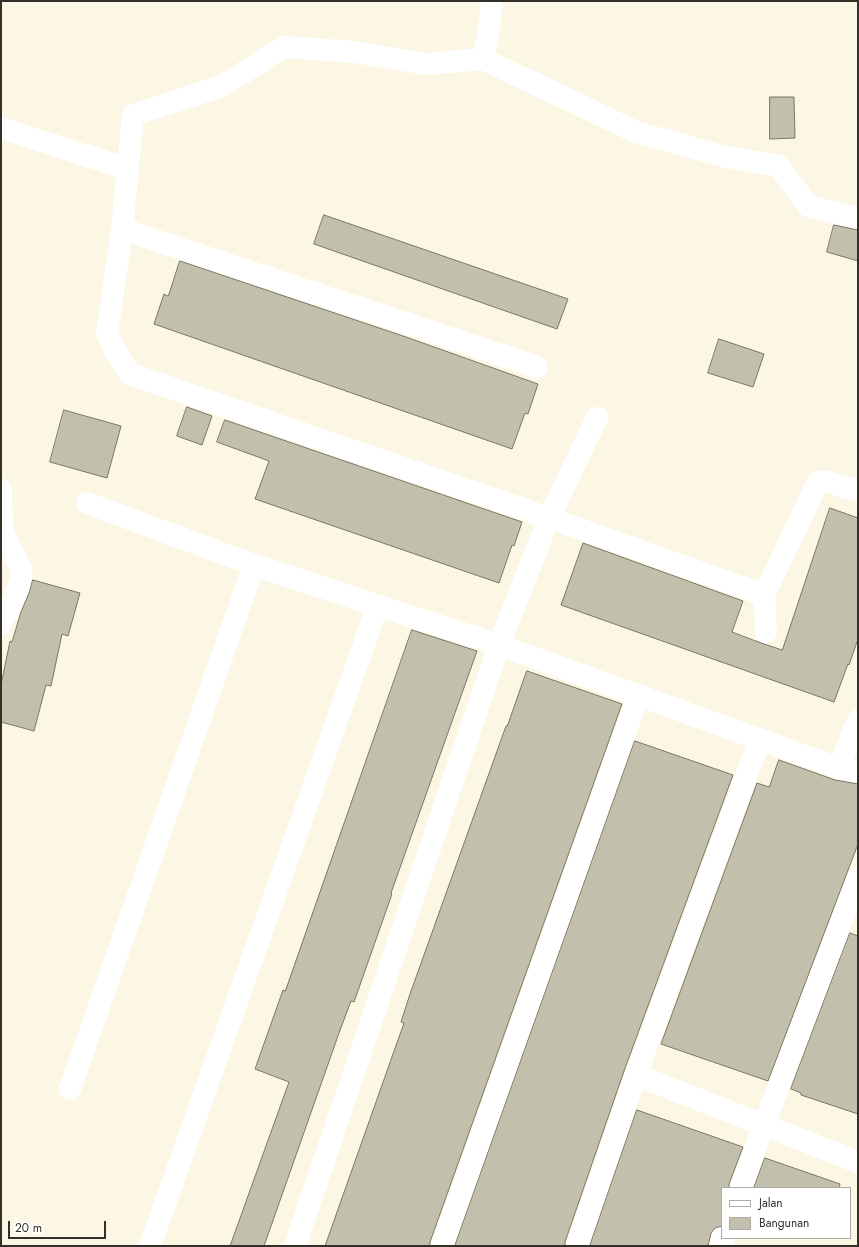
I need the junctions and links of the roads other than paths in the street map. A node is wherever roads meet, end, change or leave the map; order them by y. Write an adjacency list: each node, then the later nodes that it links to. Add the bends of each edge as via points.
1 (492, 1): 2 (street)
2 (483, 59): 4 (street, via 426,64 355,52 284,47 222,86 133,115); 5 (street, via 636,132 722,156 779,166 808,206)
3 (1, 128): 4 (street)
4 (128, 169): 6 (street)
5 (858, 218)
6 (122, 229): 7 (street); 12 (street, via 107,333 130,374)
7 (537, 368)
8 (597, 418): 12 (street)
9 (1, 490): 16 (street, via 4,536 21,571 12,602)
10 (858, 492): 14 (street, via 825,481 819,482)
11 (87, 503): 13 (street)
12 (549, 518): 14 (street); 18 (street)
13 (254, 565): 15 (street); 25 (street)
14 (764, 595): 17 (street)
15 (378, 605): 18 (street); 29 (street)
16 (1, 624)
17 (766, 632)
18 (499, 645): 19 (street); 30 (street)
19 (638, 696): 21 (street); 31 (street)
20 (858, 720): 22 (street)
21 (760, 739): 22 (street); 24 (street)
22 (849, 770)
23 (858, 878): 26 (street)
24 (636, 1075): 26 (street); 32 (street)
25 (70, 1089)
26 (764, 1125): 27 (street); 28 (street)
27 (858, 1162)
28 (741, 1187)
29 (150, 1246)
30 (294, 1246)
31 (442, 1246)
32 (577, 1246)

